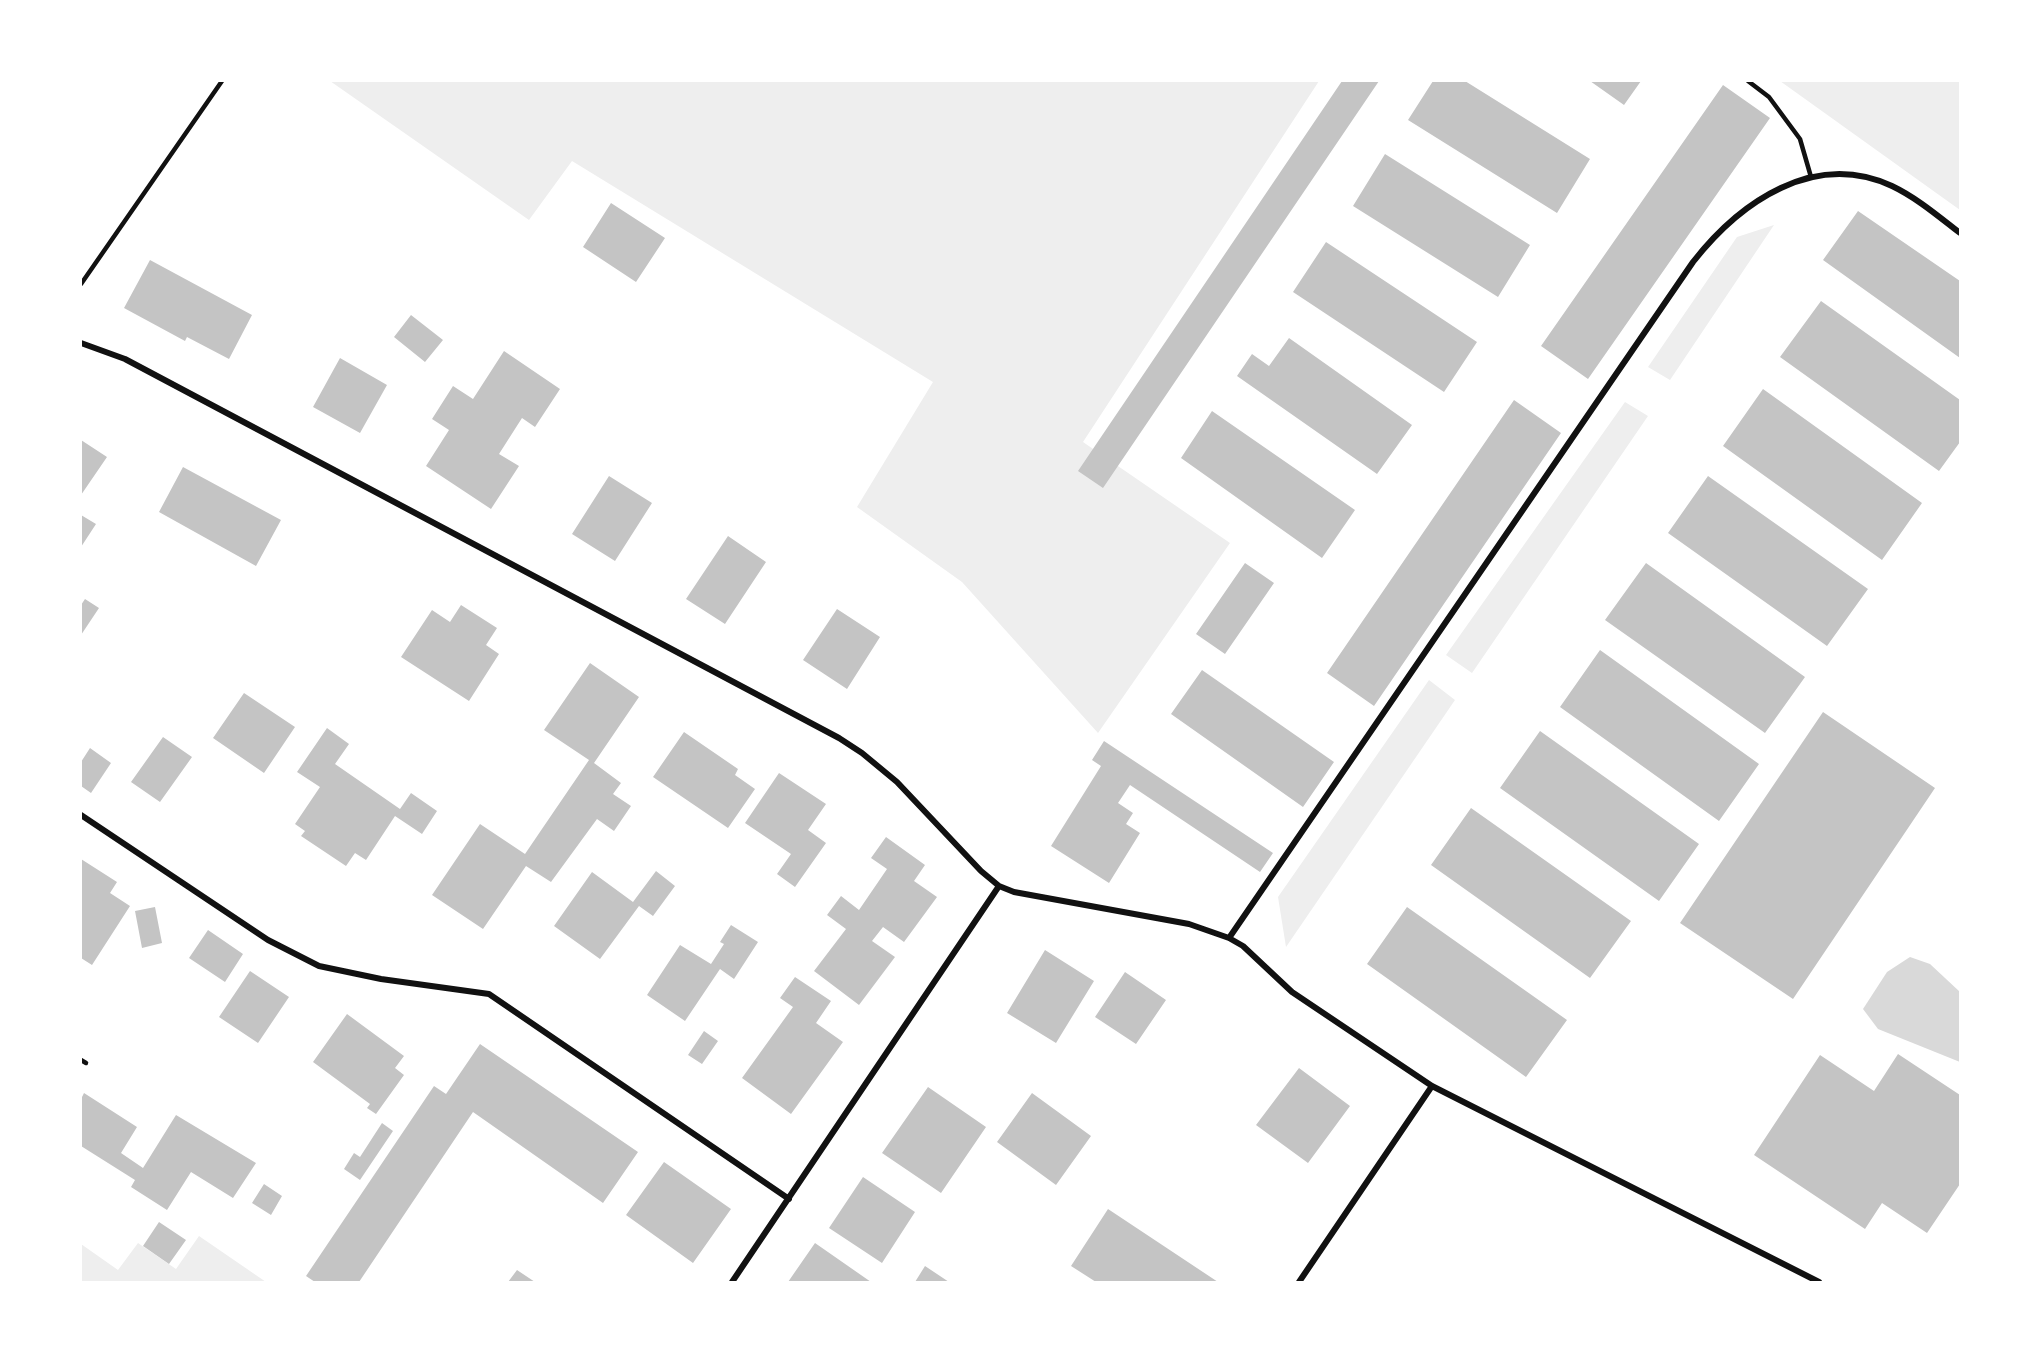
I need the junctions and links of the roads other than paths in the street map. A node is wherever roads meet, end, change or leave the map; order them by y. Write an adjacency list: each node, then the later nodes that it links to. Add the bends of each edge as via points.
1 (222, 81): 5 (lane)
2 (1748, 81): 3 (lane, via 1769,97 1800,139)
3 (1811, 177): 4 (street, via 1838,173 1892,186); 9 (street, via 1788,184 1738,214 1715,234)
4 (1960, 233)
5 (81, 284)
6 (81, 343): 8 (street, via 125,359 839,738 905,789)
7 (81, 815): 11 (street, via 268,940 319,966 489,994)
8 (999, 886): 9 (street, via 1189,924); 11 (street)
9 (1229, 938): 10 (street, via 1243,946 1292,992)
10 (1432, 1086): 13 (street); 14 (street)
11 (789, 1199): 12 (street)
12 (732, 1282)
13 (1299, 1282)
14 (1819, 1282)

